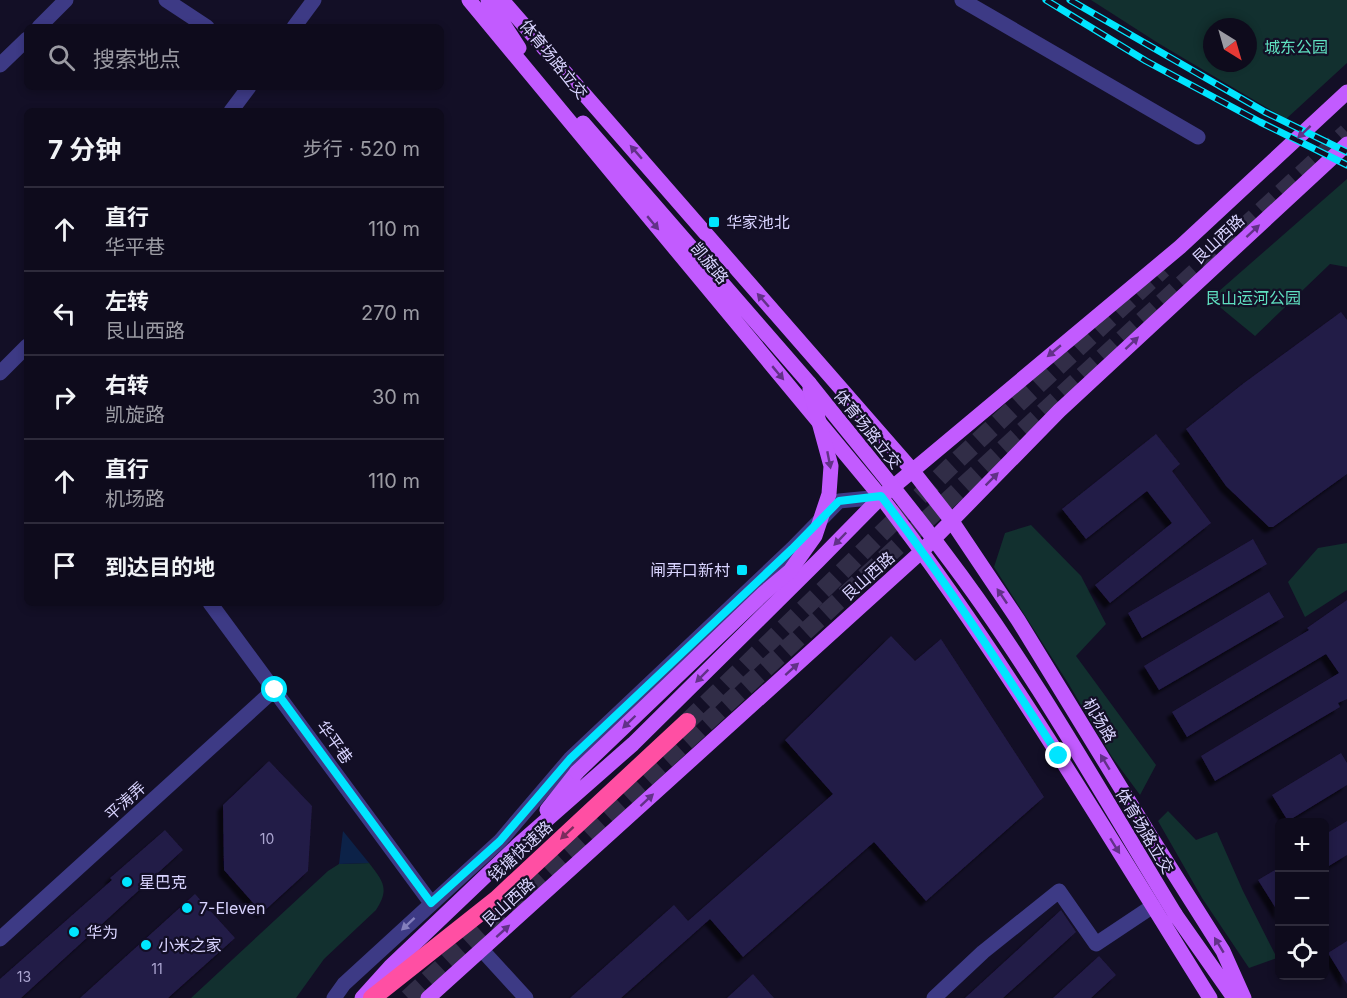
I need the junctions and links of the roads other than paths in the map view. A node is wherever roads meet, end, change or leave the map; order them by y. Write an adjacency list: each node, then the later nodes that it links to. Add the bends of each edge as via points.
1 (66, 0): 8 (street)
2 (166, 0): 9 (street)
3 (314, 0): 10 (street)
4 (469, 0): 22 (main road, 凯旋路, one-way to 22)
5 (488, 0): 20 (main road, 体育场路立交, via 519,49)
6 (502, 0): 21 (main road, 凯旋路, one-way to 6)
7 (962, 0): 16 (street)
8 (42, 24)
9 (202, 24)
10 (296, 24)
11 (24, 42): 12 (street)
12 (0, 65)
13 (247, 90): 15 (street)
14 (1347, 92): 21 (main road, 艮山西路, one-way to 21, via 1180,247)
15 (233, 108)
16 (1198, 137)
17 (1347, 144): 23 (main road, 艮山西路, one-way to 17, via 1059,411)
18 (24, 354): 19 (street)
19 (0, 373)
20 (809, 383): 28 (main road, one-way to 28, bridge, via 831,466 829,494 815,536 790,571 577,772); 31 (main road, 体育场路立交, bridge, via 946,554 986,612)
21 (912, 470): 22 (main road, 艮山西路); 23 (main road, 机场路)
22 (881, 496): 24 (main road, 凯旋路); 28 (main road, 艮山西路, one-way to 28, via 633,744); 29 (street, via 839,501 570,759 500,841)
23 (951, 520): 24 (main road, 艮山西路); 43 (main road, 机场路, one-way to 23, via 1223,951 1018,620)
24 (922, 551): 30 (main road, one-way to 30, via 994,655); 33 (main road, 艮山西路, one-way to 24)
25 (212, 606): 26 (street, 华平巷)
26 (275, 690): 29 (street, 华平巷); 32 (street, 平涛弄)
27 (687, 722): 36 (highway, 钱塘快速路, one-way to 36, via 497,899)
28 (518, 845): 35 (main road, 艮山西路)
29 (431, 903): 34 (street, one-way to 34, via 344,984)
30 (1153, 906): 39 (street, via 1096,944 1059,891); 40 (main road)
31 (1175, 914): 41 (main road, 体育场路立交); 42 (main road, 体育场路立交)
32 (0, 939)
33 (482, 950): 37 (main road, 艮山西路); 38 (street)
34 (334, 998)
35 (362, 998)
36 (372, 998)
37 (428, 998)
38 (526, 998)
39 (933, 998)
40 (1210, 998)
41 (1219, 998)
42 (1234, 998)
43 (1244, 998)

